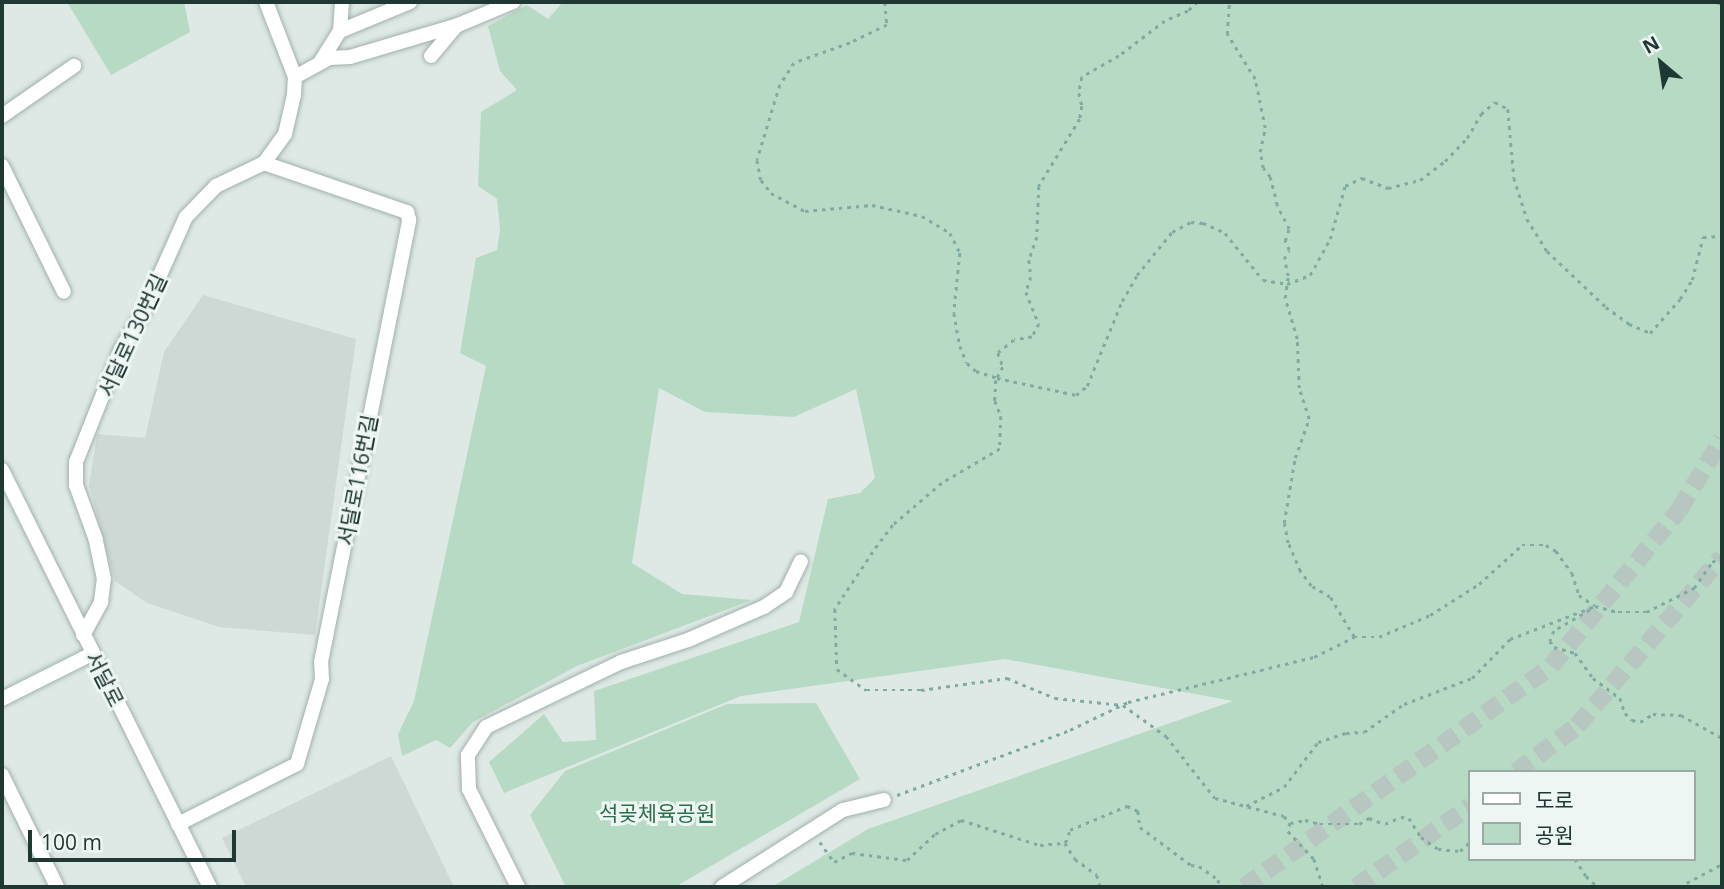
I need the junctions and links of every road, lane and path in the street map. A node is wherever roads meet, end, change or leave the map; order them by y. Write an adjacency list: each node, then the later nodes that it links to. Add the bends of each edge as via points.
1 (265, 2): 16 (street, 서달로130번길)
2 (342, 2): 12 (street)
3 (410, 2): 12 (street)
4 (513, 2): 10 (street)
5 (885, 2): 23 (path, via 887,25 793,63 780,85 757,160 761,180 771,193 805,211 872,205 922,216 950,233 960,253 954,313 960,346 976,371)
6 (1198, 2): 23 (path, via 1082,77 1080,119 1039,186 1038,237 1029,260 1031,277 1026,292 1039,324 1032,337 1014,340 1001,349 1003,367)
7 (1229, 2): 21 (path, via 1227,34 1255,79 1265,128 1263,168 1289,229 1284,259)
8 (1717, 2): 9 (path)
9 (1722, 5)
10 (480, 9): 11 (street)
11 (458, 25): 13 (street); 14 (street)
12 (340, 31): 14 (street)
13 (431, 57)
14 (319, 63): 16 (street)
15 (74, 66): 17 (street)
16 (295, 77): 18 (street, 서달로130번길, via 285,134)
17 (2, 116)
18 (264, 163): 28 (street, 서달로130번길, via 216,186 186,217 143,313 121,349 76,462 76,485 104,579 101,603); 38 (street, 서달로116번길, via 407,212 409,219 321,662 322,679 297,764)
19 (2, 166): 22 (street)
20 (1722, 236): 21 (path, via 1703,237 1692,280 1650,333 1629,324 1547,251 1527,219 1514,177 1508,109 1495,102 1445,161 1420,180 1388,188 1362,178 1345,186 1329,239 1310,275)
21 (1287, 284): 23 (path, via 1263,280 1225,233 1191,222 1172,232 1137,275 1087,386 1076,395); 29 (path, via 1285,298 1297,339 1299,388 1309,419 1295,458 1284,523 1300,570 1311,586 1330,597)
22 (64, 292)
23 (997, 378): 32 (path, via 999,449 942,483 893,525 873,552 835,609 838,669 863,689 875,691 921,690 1007,678 1055,698)
24 (2, 470): 28 (street, 서달로)
25 (1722, 557): 27 (path, via 1694,588 1646,612)
26 (801, 561): 46 (street, via 786,592 764,607 688,640 621,662 486,726 468,755 469,789)
27 (1595, 606): 29 (path, via 1579,595 1572,573 1556,551 1546,545 1522,545 1479,584 1430,615 1379,638); 33 (path, via 1554,631 1550,641 1554,647 1574,653 1593,678 1620,698 1632,720 1640,722 1653,714 1681,715); 36 (path, via 1510,639 1472,678 1404,704 1364,732 1318,742 1284,787)
28 (83, 635): 30 (street, 서달로)
29 (1354, 637): 32 (path, via 1314,657)
30 (92, 654): 31 (street); 38 (street, 서달로)
31 (2, 699)
32 (1123, 705): 35 (path, via 1070,730); 36 (path, via 1166,736 1215,798)
33 (1722, 738)
34 (2, 775): 44 (street)
35 (884, 800): 39 (street, via 843,810)
36 (1247, 806): 37 (path, via 1284,816)
37 (1290, 823): 41 (path, via 1359,824 1368,818 1385,824 1401,817 1409,818 1421,837 1438,849 1460,851); 50 (path, via 1288,831 1314,859)
38 (178, 824): 45 (street, 서달로)
39 (813, 831): 40 (path, via 834,862 852,853 907,860 935,834 961,820 1040,845); 47 (street)
40 (1065, 843): 48 (path, via 1075,859 1097,875); 49 (path, via 1070,830 1128,806 1138,811 1140,827 1219,880)
41 (1468, 844)
42 (1576, 861): 51 (path, via 1598,887)
43 (1722, 864): 52 (path)
44 (57, 887)
45 (210, 887)
46 (518, 887)
47 (722, 887)
48 (1100, 887)
49 (1217, 887)
50 (1323, 887)
51 (1606, 887)
52 (1679, 887)

